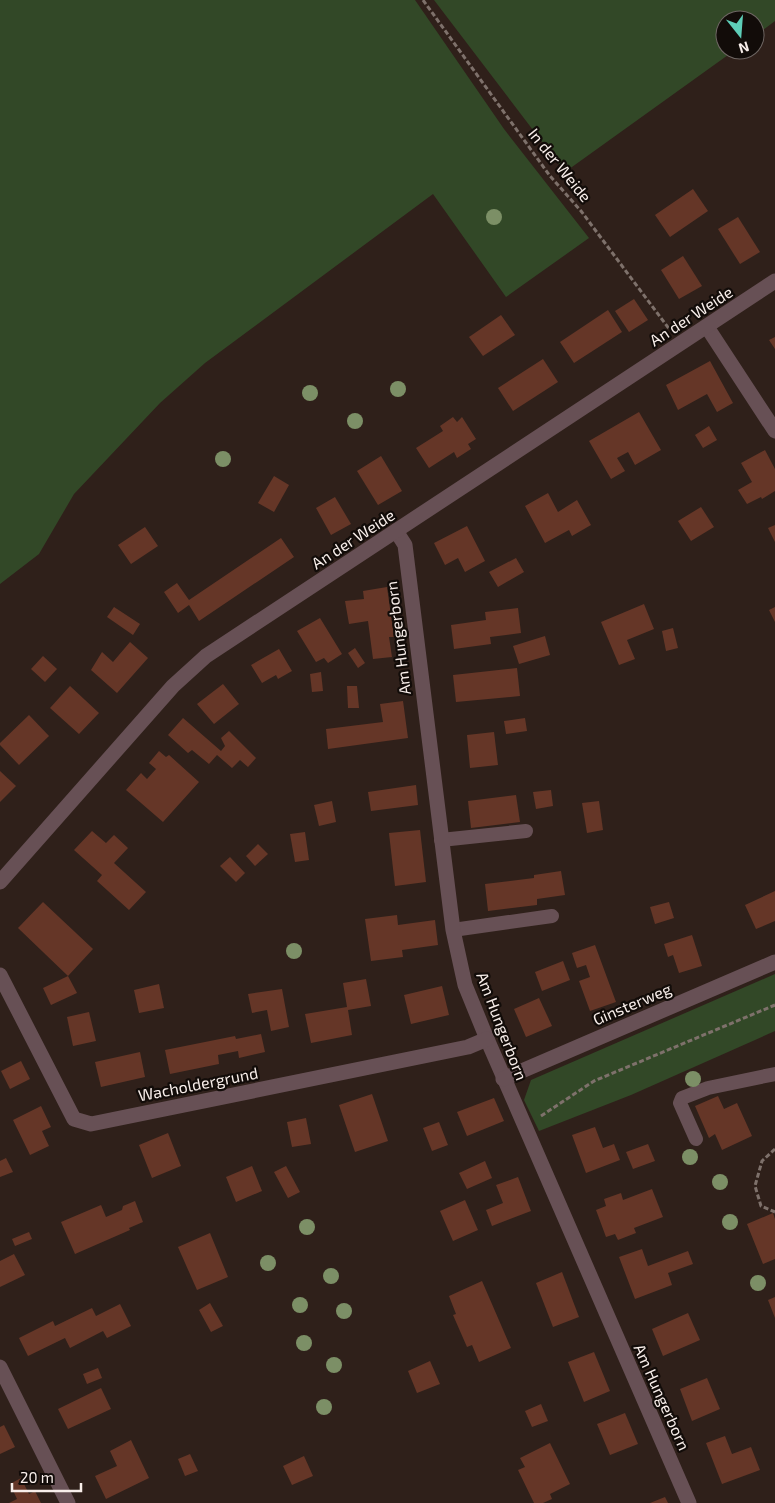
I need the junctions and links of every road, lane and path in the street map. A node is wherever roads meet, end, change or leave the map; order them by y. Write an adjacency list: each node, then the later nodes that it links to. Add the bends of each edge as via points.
1 (423, 0): 4 (path, In der Weide, via 550,176 581,210)
2 (775, 282): 3 (street, An der Weide)
3 (708, 327): 4 (street, An der Weide); 5 (street)
4 (680, 344): 6 (street, An der Weide)
5 (775, 431)
6 (396, 531): 8 (street, Am Hungerborn, via 405,545); 9 (street, An der Weide, via 206,656 173,686)
7 (526, 831): 8 (lane)
8 (441, 840): 11 (street, Am Hungerborn)
9 (0, 882)
10 (552, 916): 11 (lane)
11 (453, 930): 15 (street, Am Hungerborn, via 465,985)
12 (775, 962): 17 (street, Ginsterweg)
13 (0, 975): 15 (street, Wacholdergrund, via 74,1119 91,1124 468,1047)
14 (775, 1005): 18 (path, via 594,1081)
15 (486, 1039): 17 (street, Am Hungerborn)
16 (775, 1074): 19 (lane, via 708,1088 682,1098 680,1103)
17 (503, 1079): 18 (street, Am Hungerborn)
18 (525, 1127): 24 (street, Am Hungerborn)
19 (696, 1139)
20 (775, 1149): 21 (path, via 762,1162 754,1186 761,1206)
21 (775, 1212)
22 (0, 1367): 23 (street)
23 (68, 1503)
24 (690, 1503)

